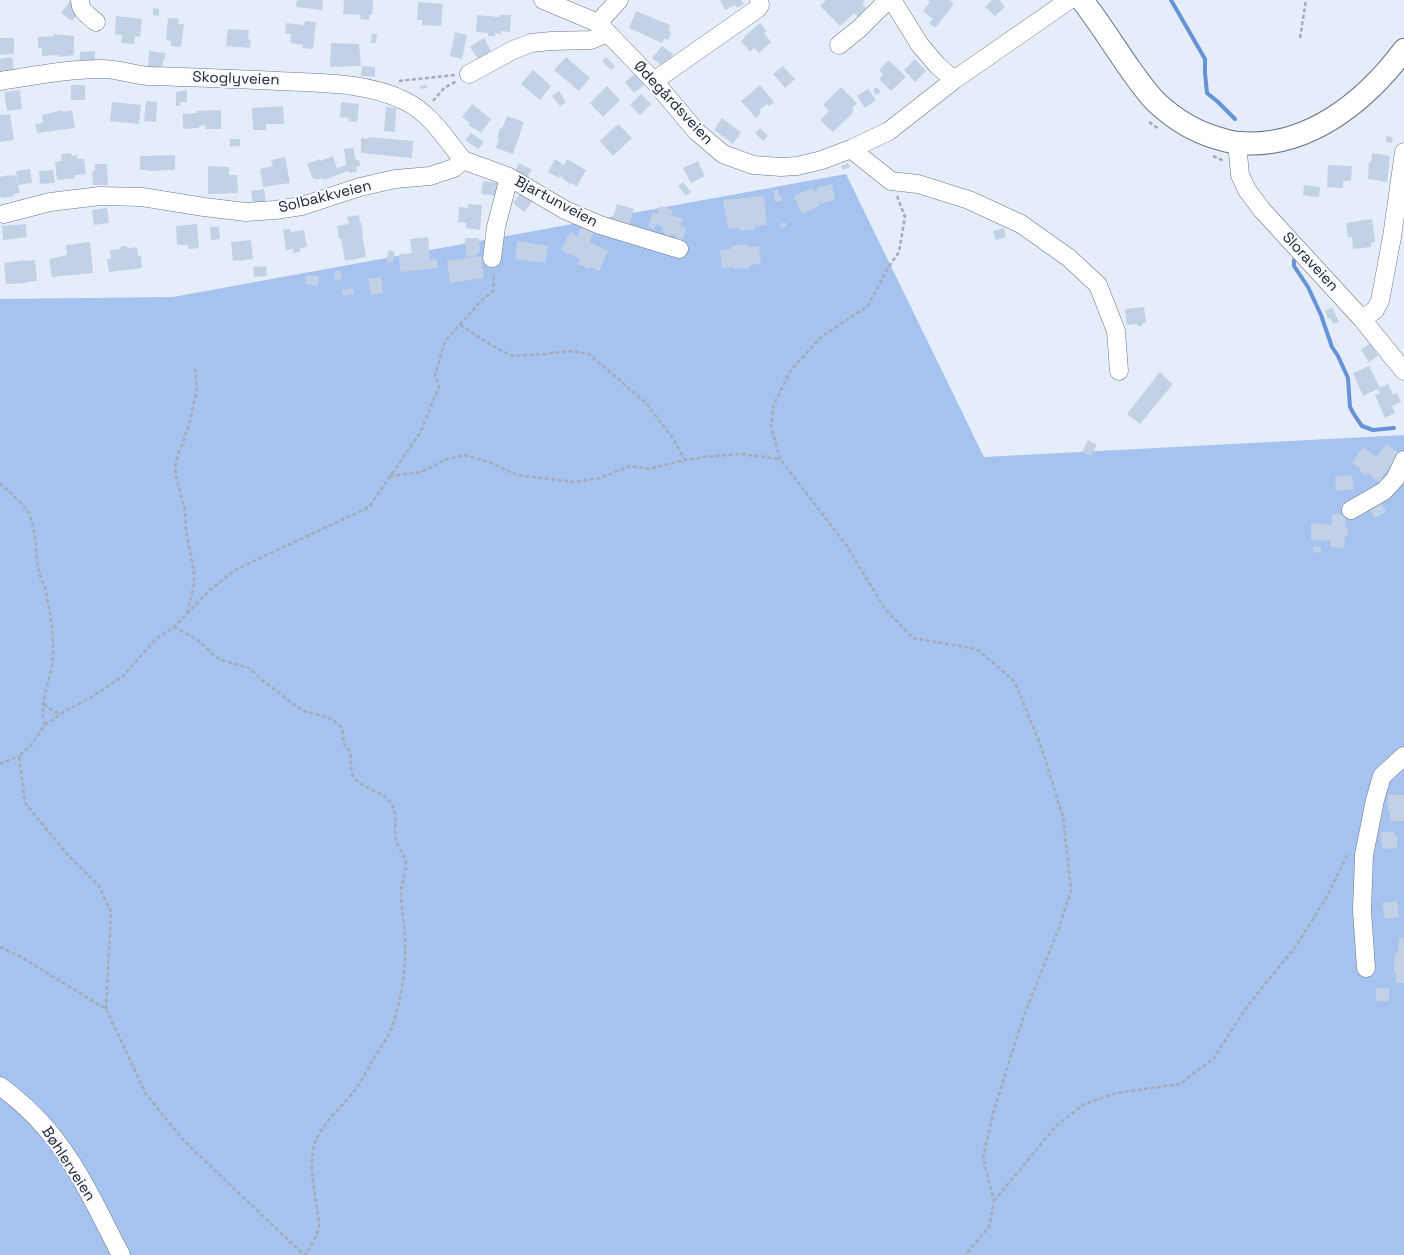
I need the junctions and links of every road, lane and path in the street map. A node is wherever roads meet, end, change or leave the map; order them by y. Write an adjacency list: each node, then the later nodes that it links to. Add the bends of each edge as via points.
1 (80, 0): 10 (street, via 83,12)
2 (543, 0): 11 (street, Ødegårdsveien)
3 (619, 0): 11 (street)
4 (760, 0): 18 (street, via 757,9)
5 (888, 0): 13 (street)
6 (892, 0): 16 (street, via 920,45)
7 (1069, 0): 16 (street, Ødegårdsveien)
8 (1082, 0): 21 (main road, via 1154,101 1177,121 1201,133)
9 (1306, 0): 12 (path)
10 (96, 22)
11 (603, 28): 15 (street, via 591,40 531,43); 18 (street, Ødegårdsveien)
12 (1300, 38)
13 (839, 45)
14 (1404, 50): 21 (main road, via 1373,86 1329,121 1288,139 1264,144)
15 (469, 74): 19 (path, via 383,83); 20 (path, via 444,88)
16 (954, 80): 22 (street, Ødegårdsveien, via 889,130)
17 (0, 81): 19 (street, Skoglyveien, via 102,69 145,76 306,82)
18 (654, 82): 22 (street, Ødegårdsveien, via 696,131 723,154 738,160 765,167 797,166)
19 (370, 88): 20 (street, via 404,101)
20 (423, 113): 24 (street)
21 (1237, 143): 31 (street, Sloraveien, via 1240,175 1247,190)
22 (851, 149): 26 (street)
23 (1404, 156): 28 (street)
24 (463, 160): 25 (street, Bjartunveien); 27 (street, Solbakkveien, via 454,168 438,174 360,187 302,206 275,210 246,212 142,197 100,196 50,202)
25 (509, 177): 29 (street, Bjartunveien, via 565,210 600,226); 30 (street)
26 (891, 181): 34 (street, via 918,184 968,200 1021,224 1069,258 1098,284 1116,331); 36 (path, via 905,217 899,252 868,306 822,337 791,370 774,404 771,427)
27 (4, 214)
28 (1398, 241): 31 (street, via 1380,301 1375,310)
29 (679, 249)
30 (492, 258): 32 (path, via 493,291)
31 (1362, 319): 35 (street, Sloraveien)
32 (460, 325): 37 (path, via 512,356 571,351 589,354 646,402 672,436); 39 (path, via 445,341 435,375 439,387 420,433)
33 (195, 368): 42 (path, via 197,389 175,467 194,572 194,586)
34 (1119, 371)
35 (1404, 371)
36 (780, 459): 37 (path, via 741,454); 55 (path, via 847,546 885,609 913,638 977,649 1015,682 1042,749 1063,817 1071,890 1023,1018 993,1113 983,1158)
37 (685, 460): 39 (path, via 648,468 630,466 600,478 574,482 517,475 465,455 445,460 421,472)
38 (1404, 460): 41 (street, via 1395,479 1384,491)
39 (390, 476): 42 (path, via 369,507 237,569)
40 (0, 483): 44 (path, via 29,512 36,540 53,642)
41 (1351, 510)
42 (186, 615): 43 (path)
43 (174, 627): 45 (path, via 156,639 123,676); 57 (path, via 199,641 216,657 249,668 304,711 329,718 342,727 343,741 351,755 353,777 392,804 397,819 396,842 406,861 401,886 405,968 399,1004 389,1033 358,1086 317,1138 312,1168 319,1224 314,1242)
44 (44, 704): 45 (path); 46 (path, via 42,718)
45 (61, 714): 46 (path)
46 (45, 725): 47 (path)
47 (19, 756): 49 (path); 53 (path, via 25,803 68,855 99,886 111,912)
48 (1404, 756): 52 (street, via 1382,776 1364,855 1362,912)
49 (0, 764)
50 (1352, 846): 55 (path, via 1326,898 1296,946 1250,1004 1213,1059 1180,1084 1116,1093 1084,1104 1056,1126)
51 (0, 947): 53 (path)
52 (1366, 968)
53 (106, 1009): 57 (path, via 146,1094 184,1141)
54 (0, 1086): 56 (street, Bøhlerveien, via 34,1115 57,1142 86,1188)
55 (994, 1201): 58 (path, via 989,1227)
56 (120, 1255)
57 (305, 1255)
58 (965, 1255)

